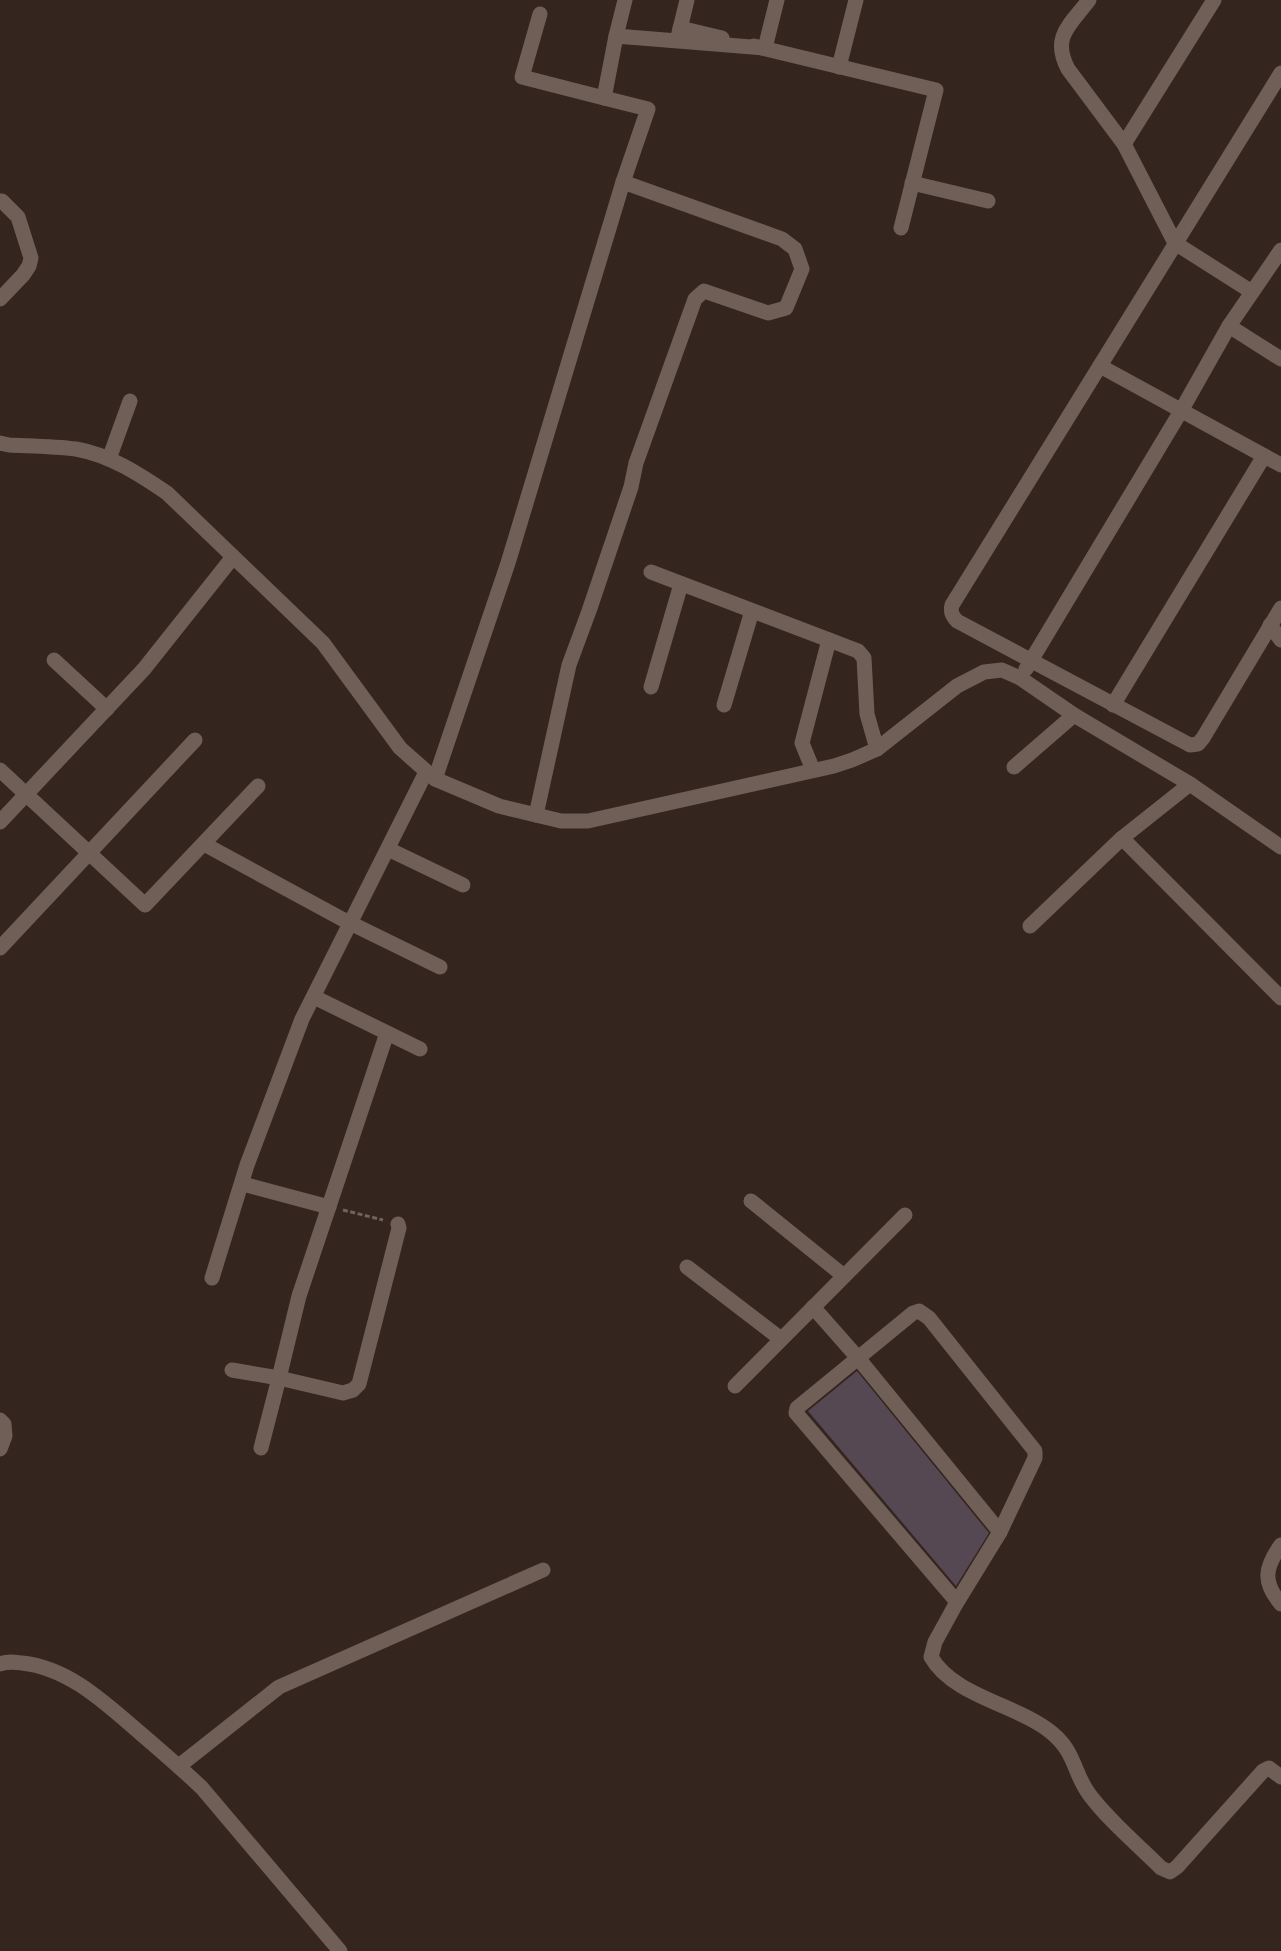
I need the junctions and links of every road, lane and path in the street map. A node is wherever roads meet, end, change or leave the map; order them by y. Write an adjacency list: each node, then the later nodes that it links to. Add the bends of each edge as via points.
1 (625, 0): 9 (street)
2 (687, 0): 8 (street)
3 (777, 0): 10 (street)
4 (856, 0): 11 (street)
5 (1089, 0): 14 (street, via 1065,32 1061,56)
6 (1214, 0): 14 (street)
7 (540, 14): 13 (street, via 522,77)
8 (679, 35): 9 (street); 10 (street)
9 (616, 36): 13 (street)
10 (764, 48): 11 (street)
11 (839, 67): 16 (street, via 936,90)
12 (1281, 73): 20 (street)
13 (604, 98): 15 (street, via 648,109)
14 (1124, 144): 20 (street)
15 (623, 182): 54 (street, via 508,563); 58 (street, via 782,239 795,249 802,269 786,308 768,313 704,291 695,299 569,665)
16 (912, 183): 18 (street); 19 (street)
17 (0, 201): 23 (street, via 18,217 31,258 26,270)
18 (988, 201)
19 (901, 228)
20 (1175, 243): 22 (street); 26 (street)
21 (1281, 250): 22 (street)
22 (1252, 292): 24 (street)
23 (0, 299)
24 (1228, 326): 25 (street); 28 (street)
25 (1281, 359)
26 (1100, 366): 28 (street); 42 (street, via 952,605 951,611 957,621)
27 (130, 401): 31 (street)
28 (1181, 411): 30 (street); 42 (street)
29 (0, 443): 31 (street, via 76,449)
30 (1264, 456): 32 (street); 46 (street)
31 (109, 459): 33 (street, via 140,474 167,493)
32 (1281, 465)
33 (233, 557): 47 (street, via 144,669); 54 (street, via 323,643 400,748)
34 (652, 572): 35 (street)
35 (681, 584): 37 (street); 44 (street)
36 (1281, 608): 38 (street)
37 (752, 610): 39 (street); 45 (street)
38 (1270, 625): 40 (street); 46 (street, via 1198,744 1190,745)
39 (829, 640): 50 (street, via 858,651 864,658 867,714); 53 (street, via 802,743)
40 (1281, 640)
41 (54, 660): 47 (street)
42 (1031, 662): 43 (street); 46 (street)
43 (1020, 678): 48 (street); 50 (street, via 1002,670 984,672 957,686)
44 (651, 687)
45 (724, 705)
46 (1113, 705)
47 (107, 709): 57 (street)
48 (1074, 715): 51 (street); 55 (street)
49 (195, 740): 64 (street)
50 (877, 749): 53 (street, via 852,760)
51 (1014, 767)
52 (0, 770): 57 (street)
53 (812, 770): 58 (street, via 588,821)
54 (430, 775): 58 (street, via 499,806); 63 (street)
55 (1190, 784): 60 (street); 62 (street)
56 (258, 786): 61 (street)
57 (26, 794): 59 (street); 64 (street)
58 (536, 815)
59 (0, 822)
60 (1122, 838): 67 (street); 71 (street)
61 (204, 844): 64 (street, via 145,906); 66 (street)
62 (1281, 847)
63 (388, 848): 65 (street); 66 (street)
64 (89, 853): 68 (street)
65 (463, 886)
66 (351, 923): 69 (street); 70 (street)
67 (1030, 926)
68 (0, 948)
69 (440, 967)
70 (314, 997): 72 (street); 74 (street, via 298,1028 247,1165)
71 (1281, 998)
72 (387, 1033): 73 (street); 76 (street)
73 (420, 1049)
74 (243, 1184): 76 (street); 81 (street)
75 (751, 1201): 80 (street)
76 (329, 1207): 78 (path); 86 (street, via 299,1296)
77 (905, 1215): 80 (street)
78 (398, 1224): 86 (street, via 400,1228 359,1384 343,1393)
79 (687, 1266): 83 (street)
80 (844, 1276): 82 (street)
81 (212, 1278)
82 (813, 1308): 83 (street); 84 (street)
83 (781, 1338): 87 (street)
84 (858, 1358): 91 (street); 91 (street, via 913,1313 919,1311 929,1318 1035,1451 1035,1458); 94 (street, via 797,1408 796,1413)
85 (232, 1370): 86 (street)
86 (279, 1378): 90 (street)
87 (735, 1386)
88 (0, 1420): 89 (street, via 4,1424 5,1436)
89 (0, 1448)
90 (261, 1448)
91 (1000, 1532): 94 (street)
92 (1281, 1545): 95 (street, via 1268,1566 1268,1576 1269,1588)
93 (543, 1570): 97 (street, via 280,1687)
94 (957, 1602): 98 (street, via 932,1649 931,1657 937,1667 984,1698 1051,1732 1066,1746 1083,1786 1096,1803 1161,1868 1170,1872 1177,1867 1263,1771 1269,1768)
95 (1281, 1604)
96 (0, 1664): 97 (street, via 39,1665 66,1676 100,1699)
97 (179, 1766): 99 (street, via 202,1788)
98 (1281, 1777)
99 (340, 1951)

